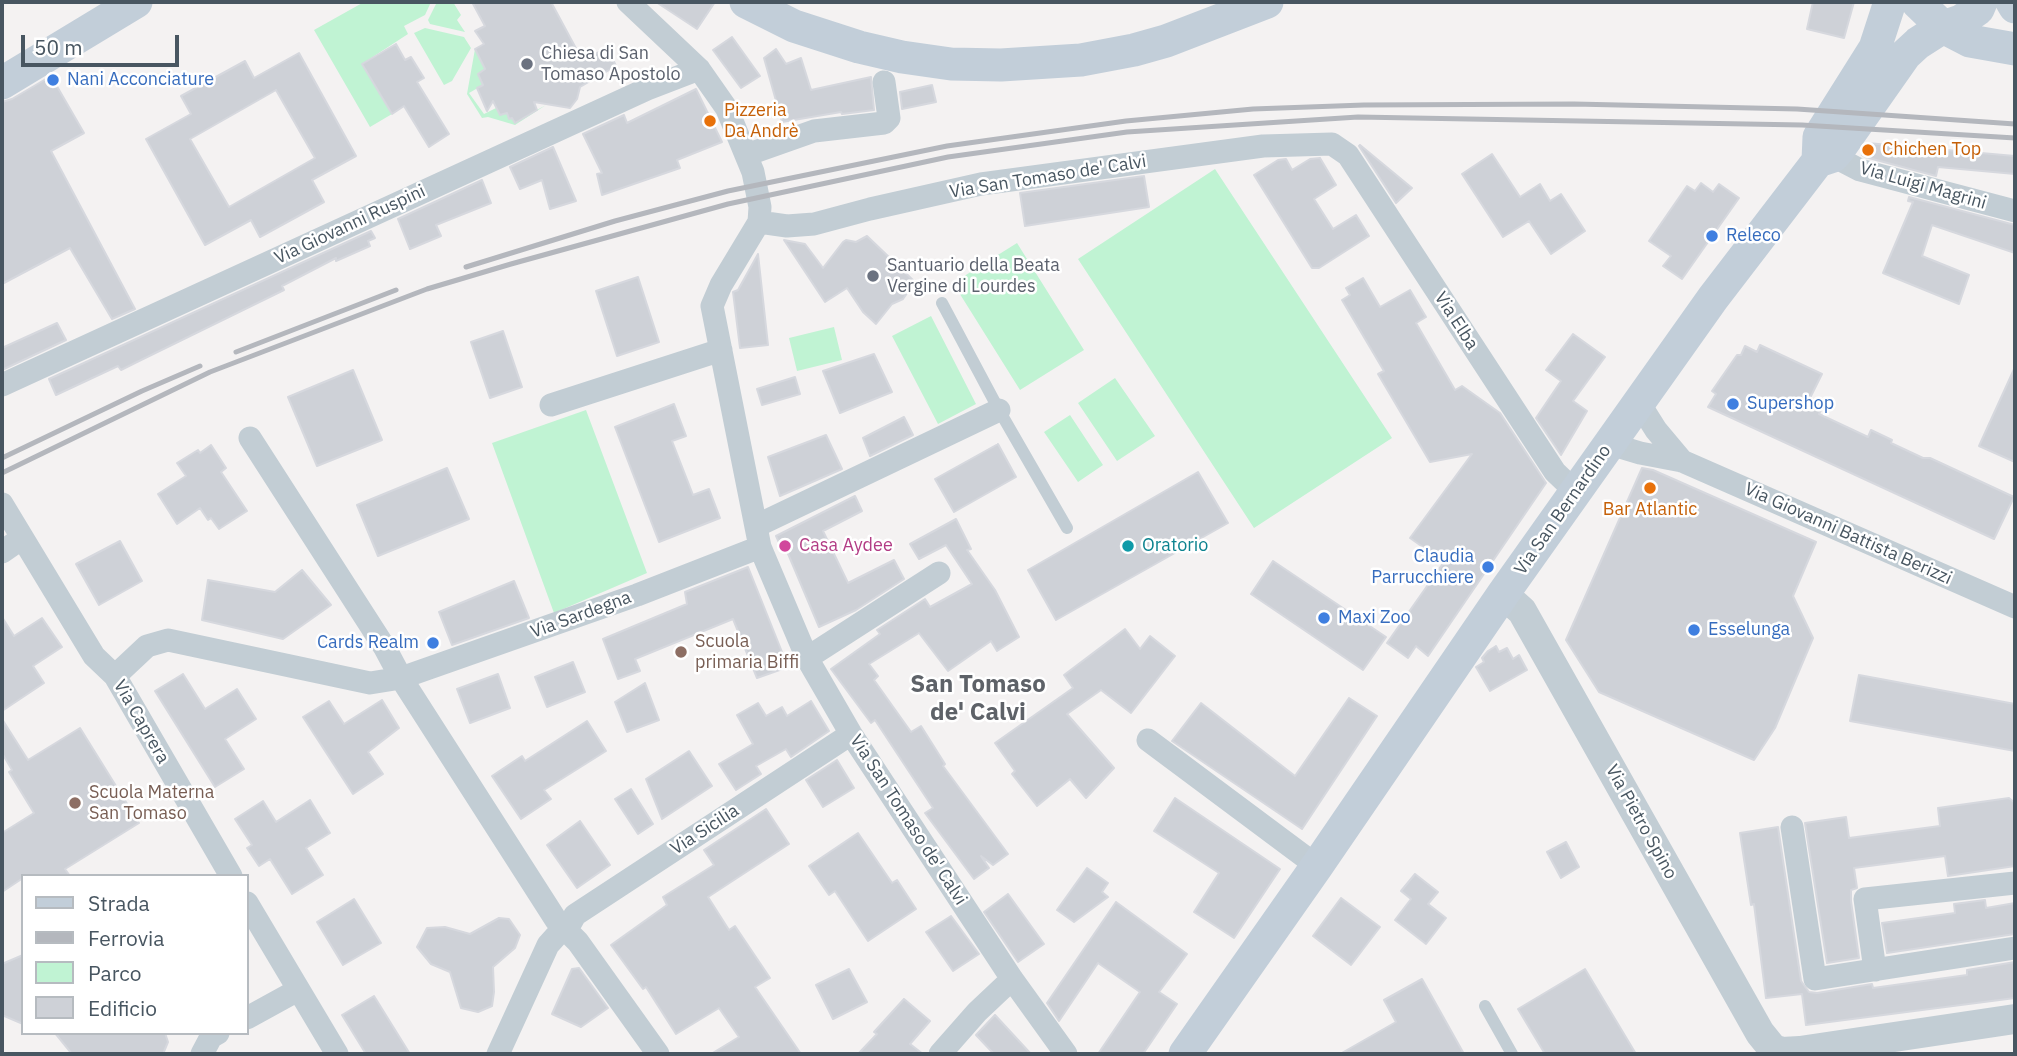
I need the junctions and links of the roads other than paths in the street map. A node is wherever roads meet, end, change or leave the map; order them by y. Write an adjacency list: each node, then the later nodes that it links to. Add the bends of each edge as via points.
1 (134, 2): 16 (main road)
2 (628, 2): 14 (street)
3 (746, 2): 6 (main road, via 794,26 859,47 951,64 1000,65 1071,61 1134,50)
4 (790, 2): 5 (main road, via 889,34 1009,47 1101,37)
5 (1218, 2)
6 (1267, 2)
7 (1890, 2): 19 (main road, Via San Bernardino, via 1875,48 1819,137)
8 (1917, 2): 12 (main road)
9 (1981, 2): 12 (main road, Via San Bernardino, via 1961,21)
10 (2012, 2): 11 (main road)
11 (2015, 7)
12 (1943, 27): 13 (main road, via 1970,41); 19 (main road, Via San Bernardino, via 1898,63)
13 (2015, 49)
14 (699, 69): 18 (street, via 727,109); 24 (street, Via Giovanni Ruspini, via 634,94)
15 (884, 82): 18 (street, via 889,118 884,123 814,131)
16 (2, 83)
17 (1339, 147): 21 (street, Via San Tomaso de' Calvi, via 1322,143 1263,146 981,184 814,224); 31 (street, Via Elba, via 1555,472)
18 (746, 155): 21 (street, via 760,207)
19 (1826, 158): 20 (street, Via Luigi Magrini); 25 (main road, Via San Bernardino, via 1713,298)
20 (2015, 211)
21 (759, 222): 23 (street, Via San Tomaso de' Calvi, via 712,306)
22 (942, 303): 27 (lane)
23 (721, 350): 26 (street); 34 (street, Via San Tomaso de' Calvi)
24 (2, 385)
25 (1639, 402): 29 (main road, Via San Bernardino); 30 (street, Via Giovanni Battista Berizzi)
26 (551, 405)
27 (999, 410): 33 (lane); 34 (street)
28 (250, 438): 42 (street)
29 (1610, 444): 30 (street, Via Giovanni Battista Berizzi); 31 (main road, Via San Bernardino)
30 (1682, 461): 39 (street, Via Giovanni Battista Berizzi)
31 (1576, 492): 38 (main road, Via San Bernardino)
32 (2, 504): 35 (street, Via Caprera)
33 (1067, 528)
34 (758, 537): 40 (street, Via San Tomaso de' Calvi); 42 (street, Via Sardegna, via 637,595)
35 (22, 538): 36 (street); 41 (street, Via Caprera, via 94,656)
36 (2, 552)
37 (939, 573): 40 (street)
38 (1503, 594): 46 (main road, Via San Bernardino); 59 (street, Via Pietro Spino, via 1522,611)
39 (2015, 607)
40 (807, 658): 43 (street, Via San Tomaso de' Calvi)
41 (115, 676): 42 (street, Via Sardegna, via 147,646 168,640 370,683); 47 (street, Via Caprera)
42 (401, 678): 50 (street)
43 (851, 734): 50 (street, Via Sicilia, via 575,915); 53 (street, Via San Tomaso de' Calvi)
44 (1148, 740): 46 (street)
45 (1792, 827): 52 (street, via 1815,979)
46 (1317, 866): 66 (main road, Via San Bernardino)
47 (230, 874)
48 (2015, 883): 52 (street, via 1865,900)
49 (248, 904): 54 (street)
50 (566, 931): 62 (street, Via Sicilia, via 548,945); 63 (street)
51 (2015, 948): 52 (street)
52 (1875, 970)
53 (1012, 979): 64 (street); 65 (street, Via San Tomaso de' Calvi)
54 (298, 990): 56 (street); 61 (street)
55 (1485, 1006): 67 (lane)
56 (248, 1017)
57 (2015, 1019): 59 (street)
58 (214, 1035): 60 (street)
59 (1773, 1052)
60 (202, 1054)
61 (337, 1054)
62 (498, 1054)
63 (658, 1054)
64 (940, 1054)
65 (1066, 1054)
66 (1185, 1054)
67 (1512, 1054)

